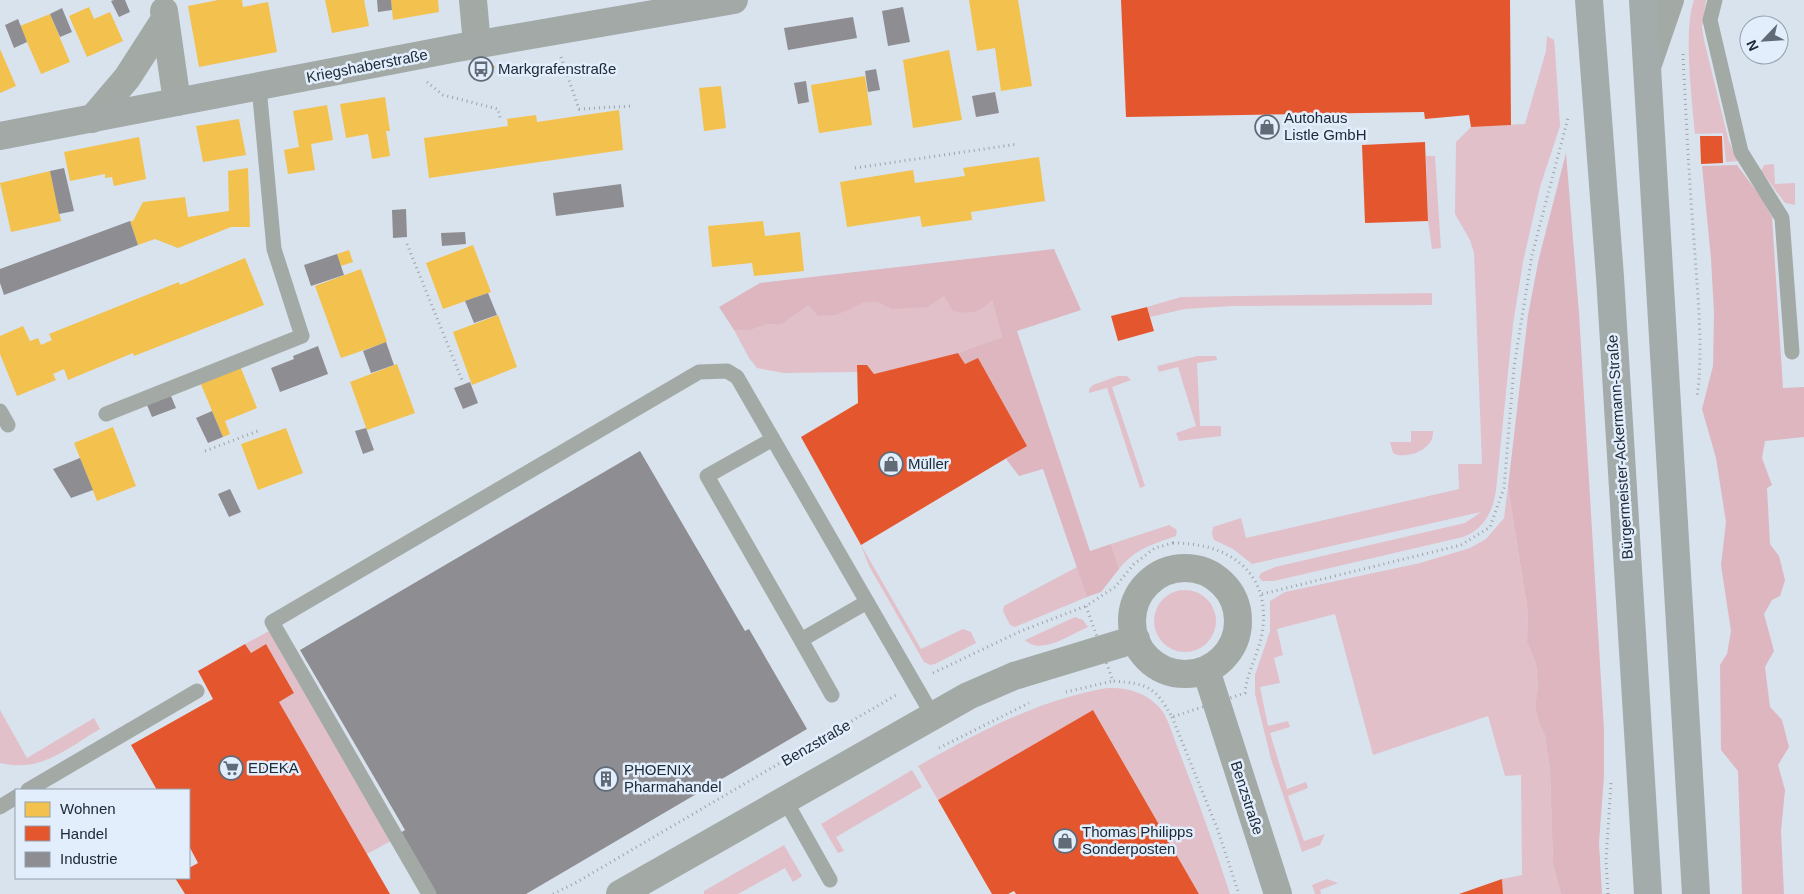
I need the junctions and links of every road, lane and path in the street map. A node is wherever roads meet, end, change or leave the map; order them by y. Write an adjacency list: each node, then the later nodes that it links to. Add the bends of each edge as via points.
1 (473, 0): 8 (street)
2 (734, 0): 8 (main road, Kriegshaberstraße)
3 (1589, 0): 57 (main road, Bürgermeister-Ackermann-Straße)
4 (1643, 0): 10 (main road)
5 (1670, 0): 10 (street)
6 (1715, 0): 22 (lane, via 1710,20 1741,152 1782,218)
7 (164, 10): 13 (street); 17 (street, via 127,78)
8 (477, 45): 12 (main road, Kriegshaberstraße)
9 (560, 54): 14 (path, via 579,109)
10 (1648, 64): 58 (main road)
11 (423, 79): 15 (path, via 443,95 498,109)
12 (259, 87): 13 (main road, Kriegshaberstraße); 25 (lane, via 274,249 302,336)
13 (177, 102): 17 (main road, Kriegshaberstraße)
14 (633, 106)
15 (500, 118)
16 (1568, 118): 30 (path, via 1532,255 1514,367 1504,488 1490,527 1461,545)
17 (92, 119): 18 (main road, Kriegshaberstraße)
18 (0, 136)
19 (1018, 144): 20 (path)
20 (855, 168)
21 (407, 244): 23 (path)
22 (1792, 352)
23 (462, 380)
24 (0, 411): 26 (lane)
25 (106, 414)
26 (8, 425)
27 (258, 431): 29 (path)
28 (773, 439): 31 (lane); 34 (lane, via 707,476); 53 (lane, via 737,377 727,370 699,372 272,622)
29 (205, 451)
30 (1262, 594): 32 (path, Benzstraße, via 1253,575 1236,559 1212,548 1173,543 1155,548 1134,564 1115,588); 43 (path, Benzstraße, via 1263,626 1258,653 1246,679 1245,694)
31 (867, 602): 34 (lane); 38 (lane)
32 (1086, 606): 35 (path); 38 (path, Benzstraße, via 1021,631)
33 (1136, 639): 35 (street); 36 (street, via 1144,654 1157,666 1172,673); 36 (street, via 1132,624 1134,608 1150,581 1178,568 1209,573 1224,584 1233,598 1238,614 1238,632 1231,648)
34 (801, 640): 41 (lane)
35 (1101, 649): 37 (path); 44 (street, via 1014,676)
36 (1206, 670): 43 (street, Benzstraße)
37 (1113, 681): 40 (path); 45 (path, via 1142,684 1158,693)
38 (913, 683): 44 (lane); 54 (path, Benzstraße, via 882,705)
39 (197, 691): 47 (lane)
40 (1058, 694)
41 (832, 695)
42 (1031, 702): 46 (path)
43 (1215, 703): 45 (path, Benzstraße); 56 (street, Benzstraße)
44 (933, 716): 49 (street)
45 (1172, 716): 55 (path)
46 (930, 752)
47 (30, 789)
48 (15, 798): 50 (lane)
49 (785, 800): 51 (lane); 52 (street)
50 (0, 807)
51 (830, 880)
52 (636, 890)
53 (429, 894)
54 (553, 894)
55 (1238, 894)
56 (1278, 894)
57 (1648, 894)
58 (1696, 894)

